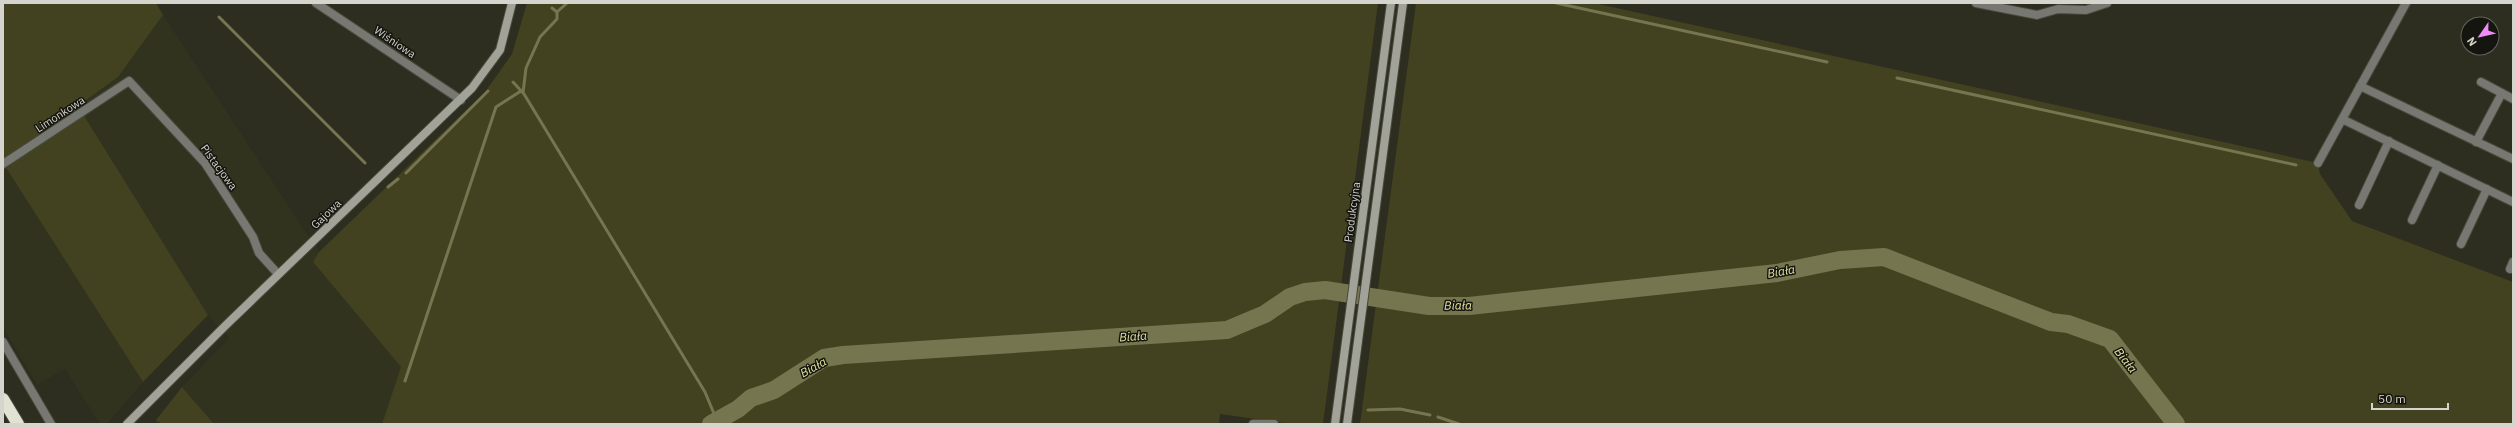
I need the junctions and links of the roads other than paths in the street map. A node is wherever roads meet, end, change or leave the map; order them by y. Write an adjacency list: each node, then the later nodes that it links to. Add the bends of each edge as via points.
1 (316, 3): 13 (street, Wiśniowa)
2 (512, 3): 13 (main road, Gajowa, via 508,26 497,54 480,79)
3 (1391, 3): 34 (main road, Produkcyjna)
4 (1403, 3): 35 (main road)
5 (1976, 3): 6 (street, via 2037,16 2058,9 2086,10)
6 (2106, 3)
7 (2406, 3): 10 (street)
8 (129, 81): 18 (street, Limonkowa); 26 (street, Pistacjowa, via 205,163 253,237 259,253)
9 (2481, 82): 11 (street)
10 (2360, 86): 14 (street); 16 (street)
11 (2502, 93): 12 (street); 16 (street)
12 (2513, 99)
13 (461, 100): 26 (main road, Gajowa)
14 (2342, 119): 15 (street); 19 (street)
15 (2389, 141): 20 (street); 23 (street)
16 (2476, 142): 17 (street)
17 (2513, 159)
18 (3, 164)
19 (2318, 164)
20 (2438, 165): 21 (street); 24 (street)
21 (2487, 190): 22 (street); 25 (street)
22 (2513, 202)
23 (2359, 205)
24 (2412, 220)
25 (2461, 244)
26 (278, 274): 31 (main road, Gajowa)
27 (3, 342): 30 (street)
28 (3, 399): 29 (highway)
29 (18, 424)
30 (50, 424)
31 (127, 424)
32 (1253, 424): 33 (street)
33 (1274, 424)
34 (1335, 424)
35 (1347, 424)

